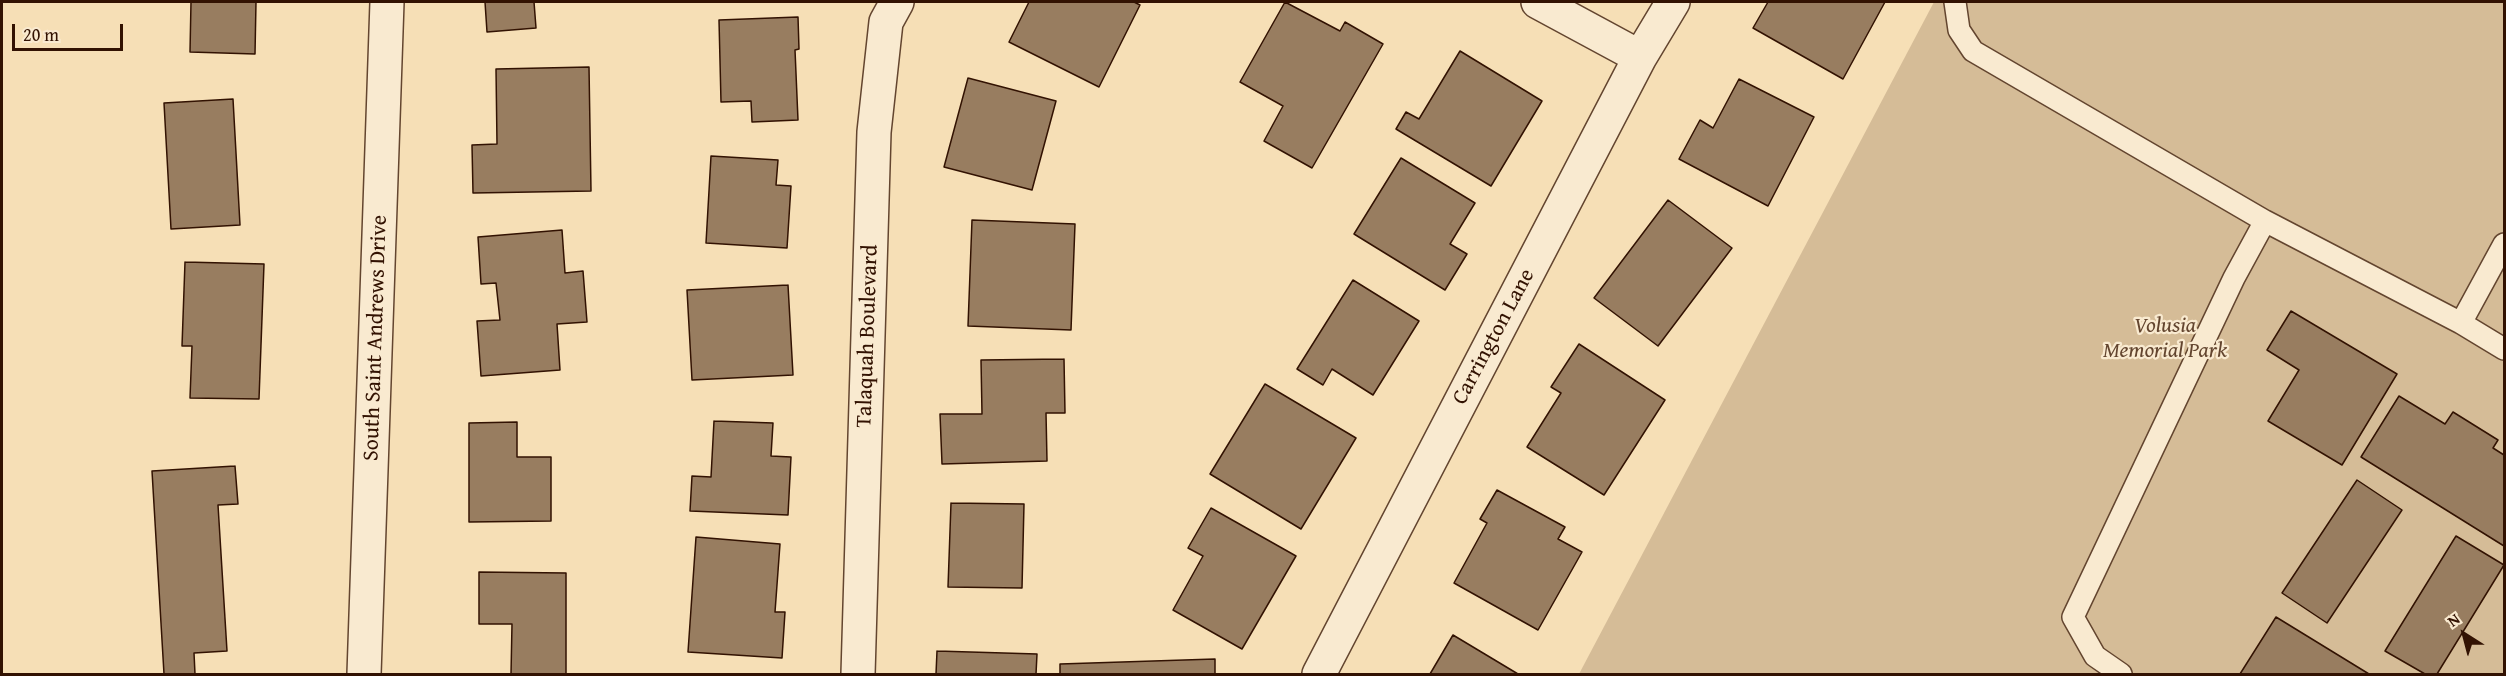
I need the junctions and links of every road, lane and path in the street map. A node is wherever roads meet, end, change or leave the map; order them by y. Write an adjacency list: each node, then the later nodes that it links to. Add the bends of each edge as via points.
1 (387, 2): 11 (street, South Saint Andrews Drive)
2 (897, 2): 12 (street, Talaquah Boulevard, via 886,22 874,132)
3 (1538, 2): 6 (street)
4 (1672, 2): 6 (street, Carrington Lane)
5 (1955, 2): 7 (lane, via 1959,30 1973,51)
6 (1641, 57): 13 (street, Carrington Lane)
7 (2265, 221): 9 (lane); 14 (lane, via 2234,278 2073,617 2095,656)
8 (2505, 244): 9 (lane)
9 (2460, 324): 10 (lane)
10 (2505, 349)
11 (364, 675)
12 (858, 675)
13 (1319, 675)
14 (2121, 675)

